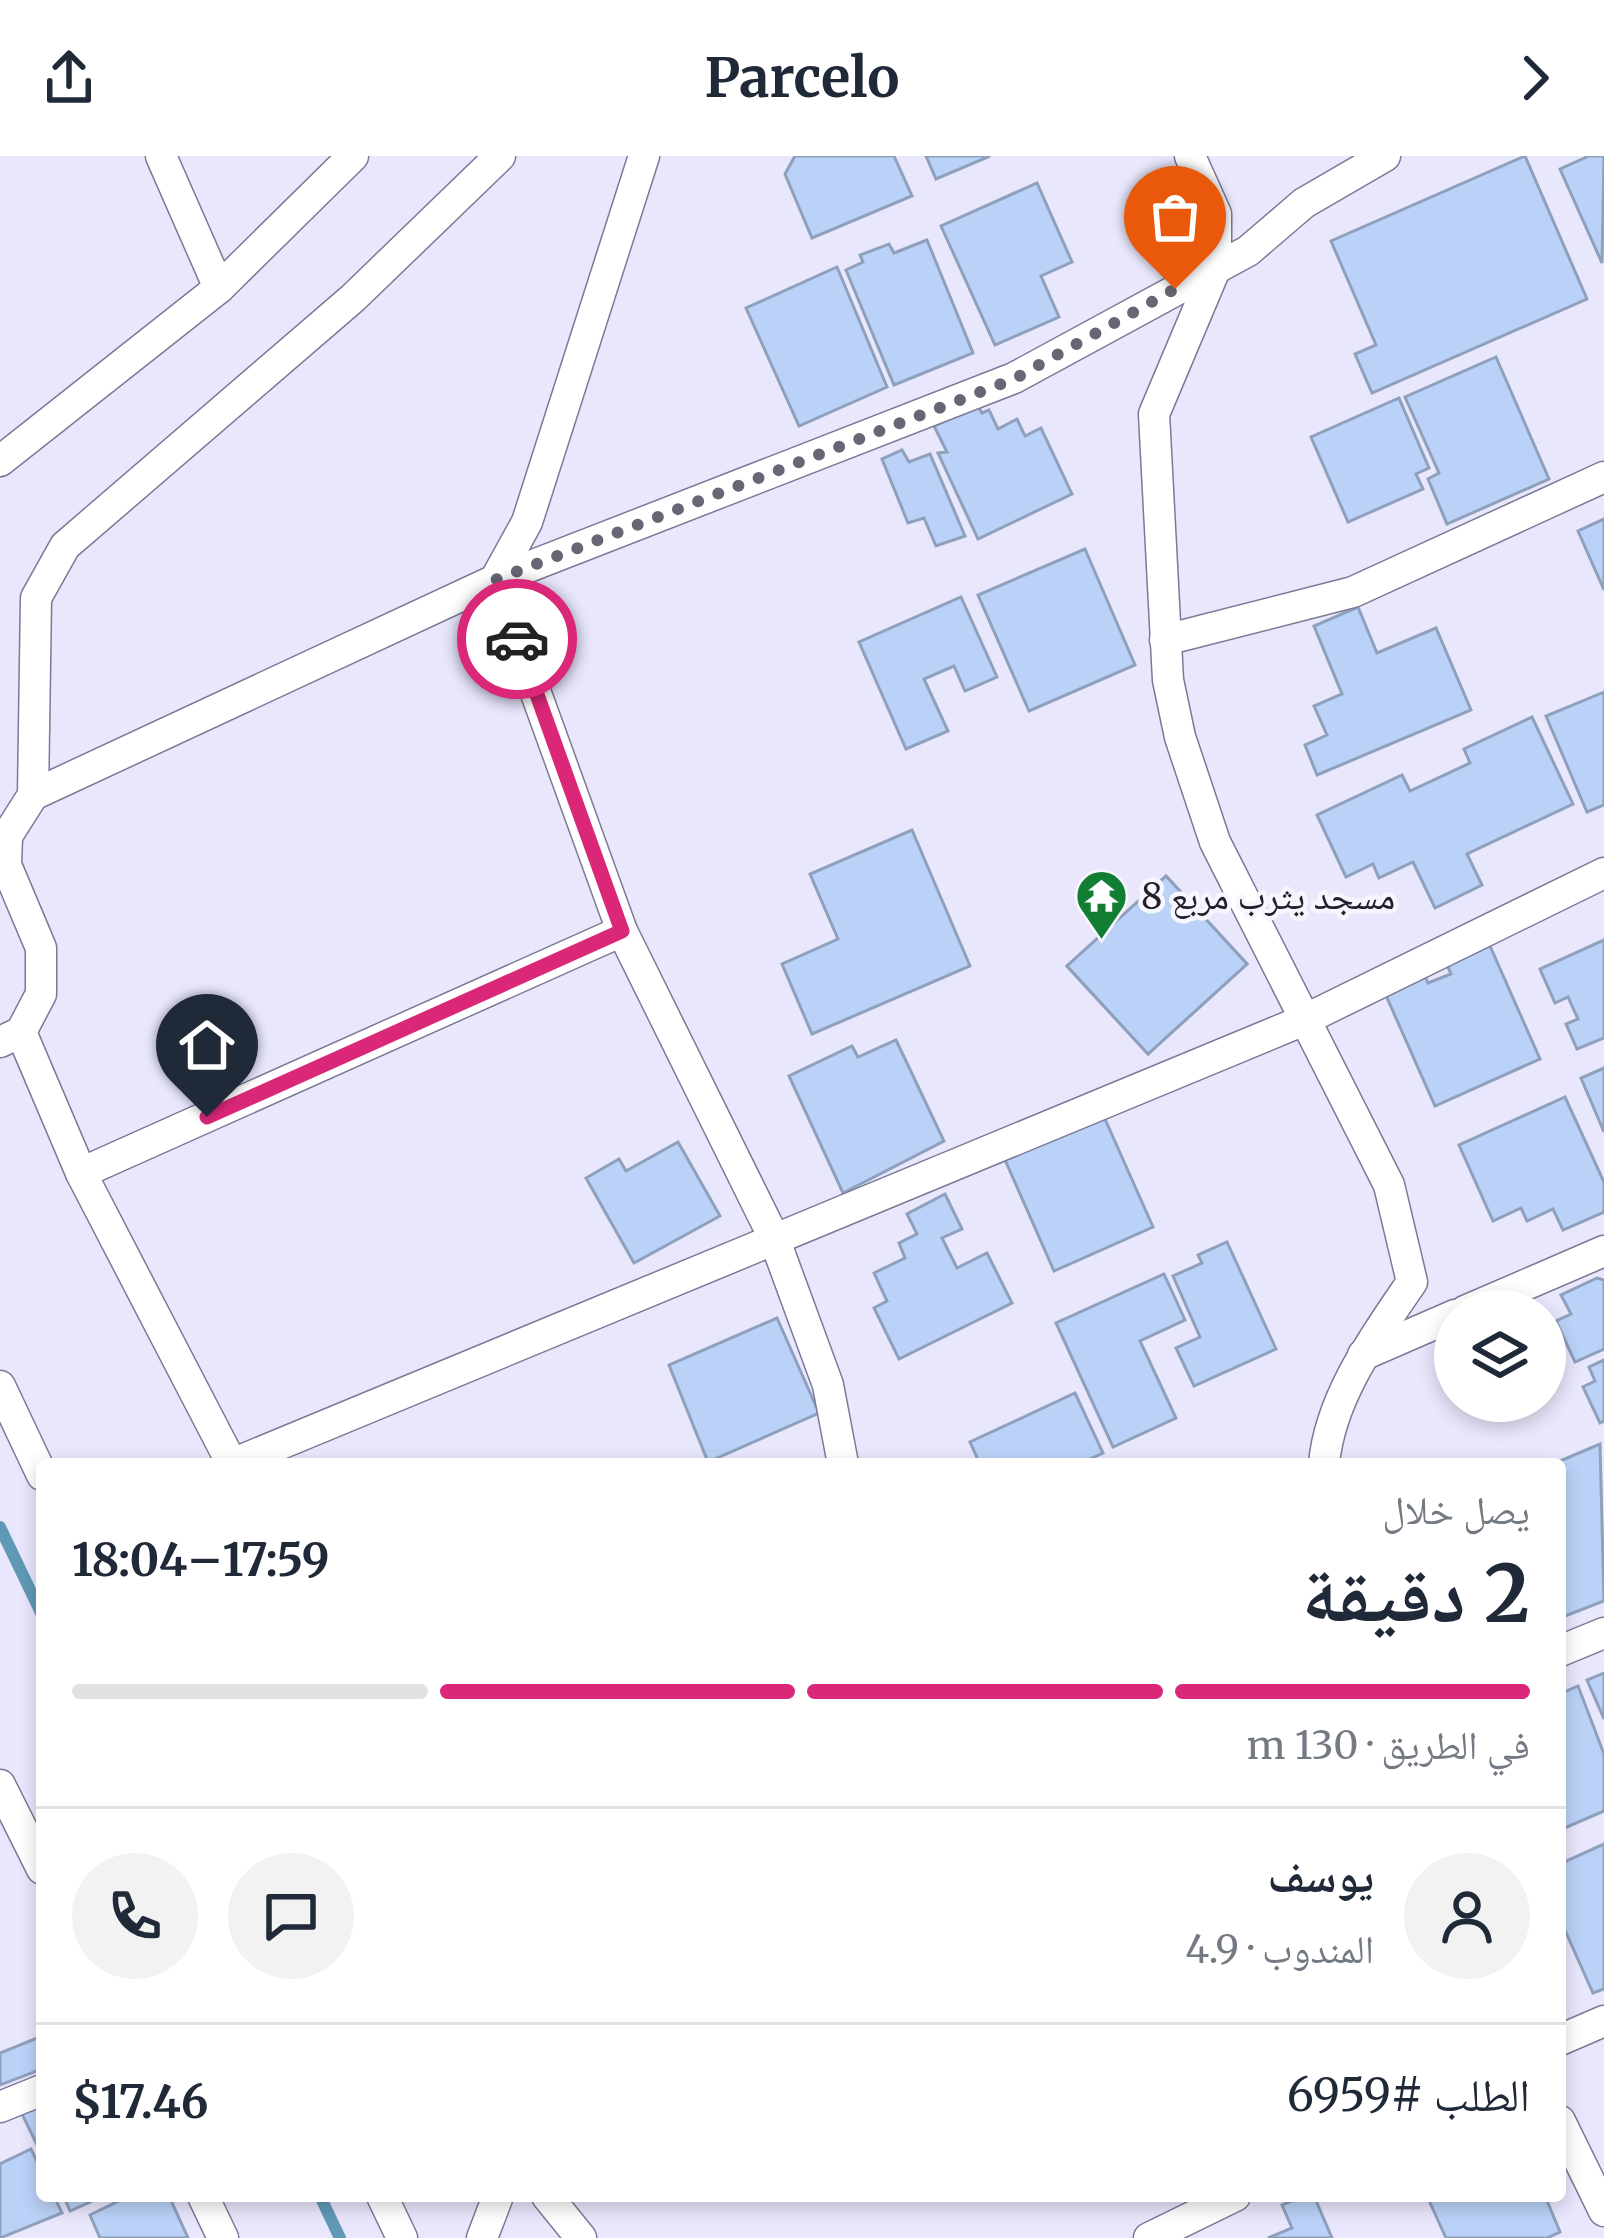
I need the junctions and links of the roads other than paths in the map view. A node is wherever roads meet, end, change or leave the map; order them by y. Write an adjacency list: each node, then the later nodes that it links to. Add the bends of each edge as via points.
1 (160, 156): 8 (street)
2 (352, 156): 8 (street)
3 (500, 156): 13 (street, via 353,298 65,546 36,598)
4 (644, 156): 11 (street, via 527,522)
5 (1190, 156): 7 (street, via 1216,214)
6 (1384, 156): 7 (street)
7 (1216, 267): 11 (street, via 1014,379); 12 (street, via 1154,414)
8 (219, 287): 9 (street)
9 (0, 461)
10 (1604, 477): 12 (street, via 1353,592)
11 (495, 580): 13 (street); 15 (street)
12 (1165, 640): 16 (street, via 1180,737 1215,842)
13 (33, 796): 17 (street, via 7,836 7,865 41,948 41,994)
14 (1604, 873): 16 (street)
15 (622, 931): 18 (street); 19 (street)
16 (1302, 1021): 19 (street); 23 (street, via 1389,1186 1412,1282)
17 (11, 1037): 18 (street)
18 (81, 1173): 25 (street)
19 (774, 1238): 26 (street); 27 (street, via 828,1384)
20 (1604, 1251): 21 (street)
21 (1514, 1290)
22 (1434, 1324): 23 (street)
23 (1363, 1354): 28 (street)
24 (0, 1386): 29 (street)
25 (229, 1458)
26 (246, 1458)
27 (842, 1458)
28 (1325, 1458)
29 (36, 1462)
30 (1604, 1633): 31 (street)
31 (1566, 1649)
32 (0, 1785): 33 (street)
33 (36, 1857)
34 (1604, 2021): 35 (street)
35 (1566, 2037)
36 (36, 2092): 37 (street)
37 (0, 2107)
38 (1566, 2132): 44 (street)
39 (206, 2202): 45 (street)
40 (385, 2202): 46 (street)
41 (496, 2202): 47 (street)
42 (552, 2202): 48 (street)
43 (1223, 2202): 49 (street)
44 (1604, 2211)
45 (223, 2238)
46 (402, 2238)
47 (482, 2238)
48 (581, 2238)
49 (1149, 2238)

